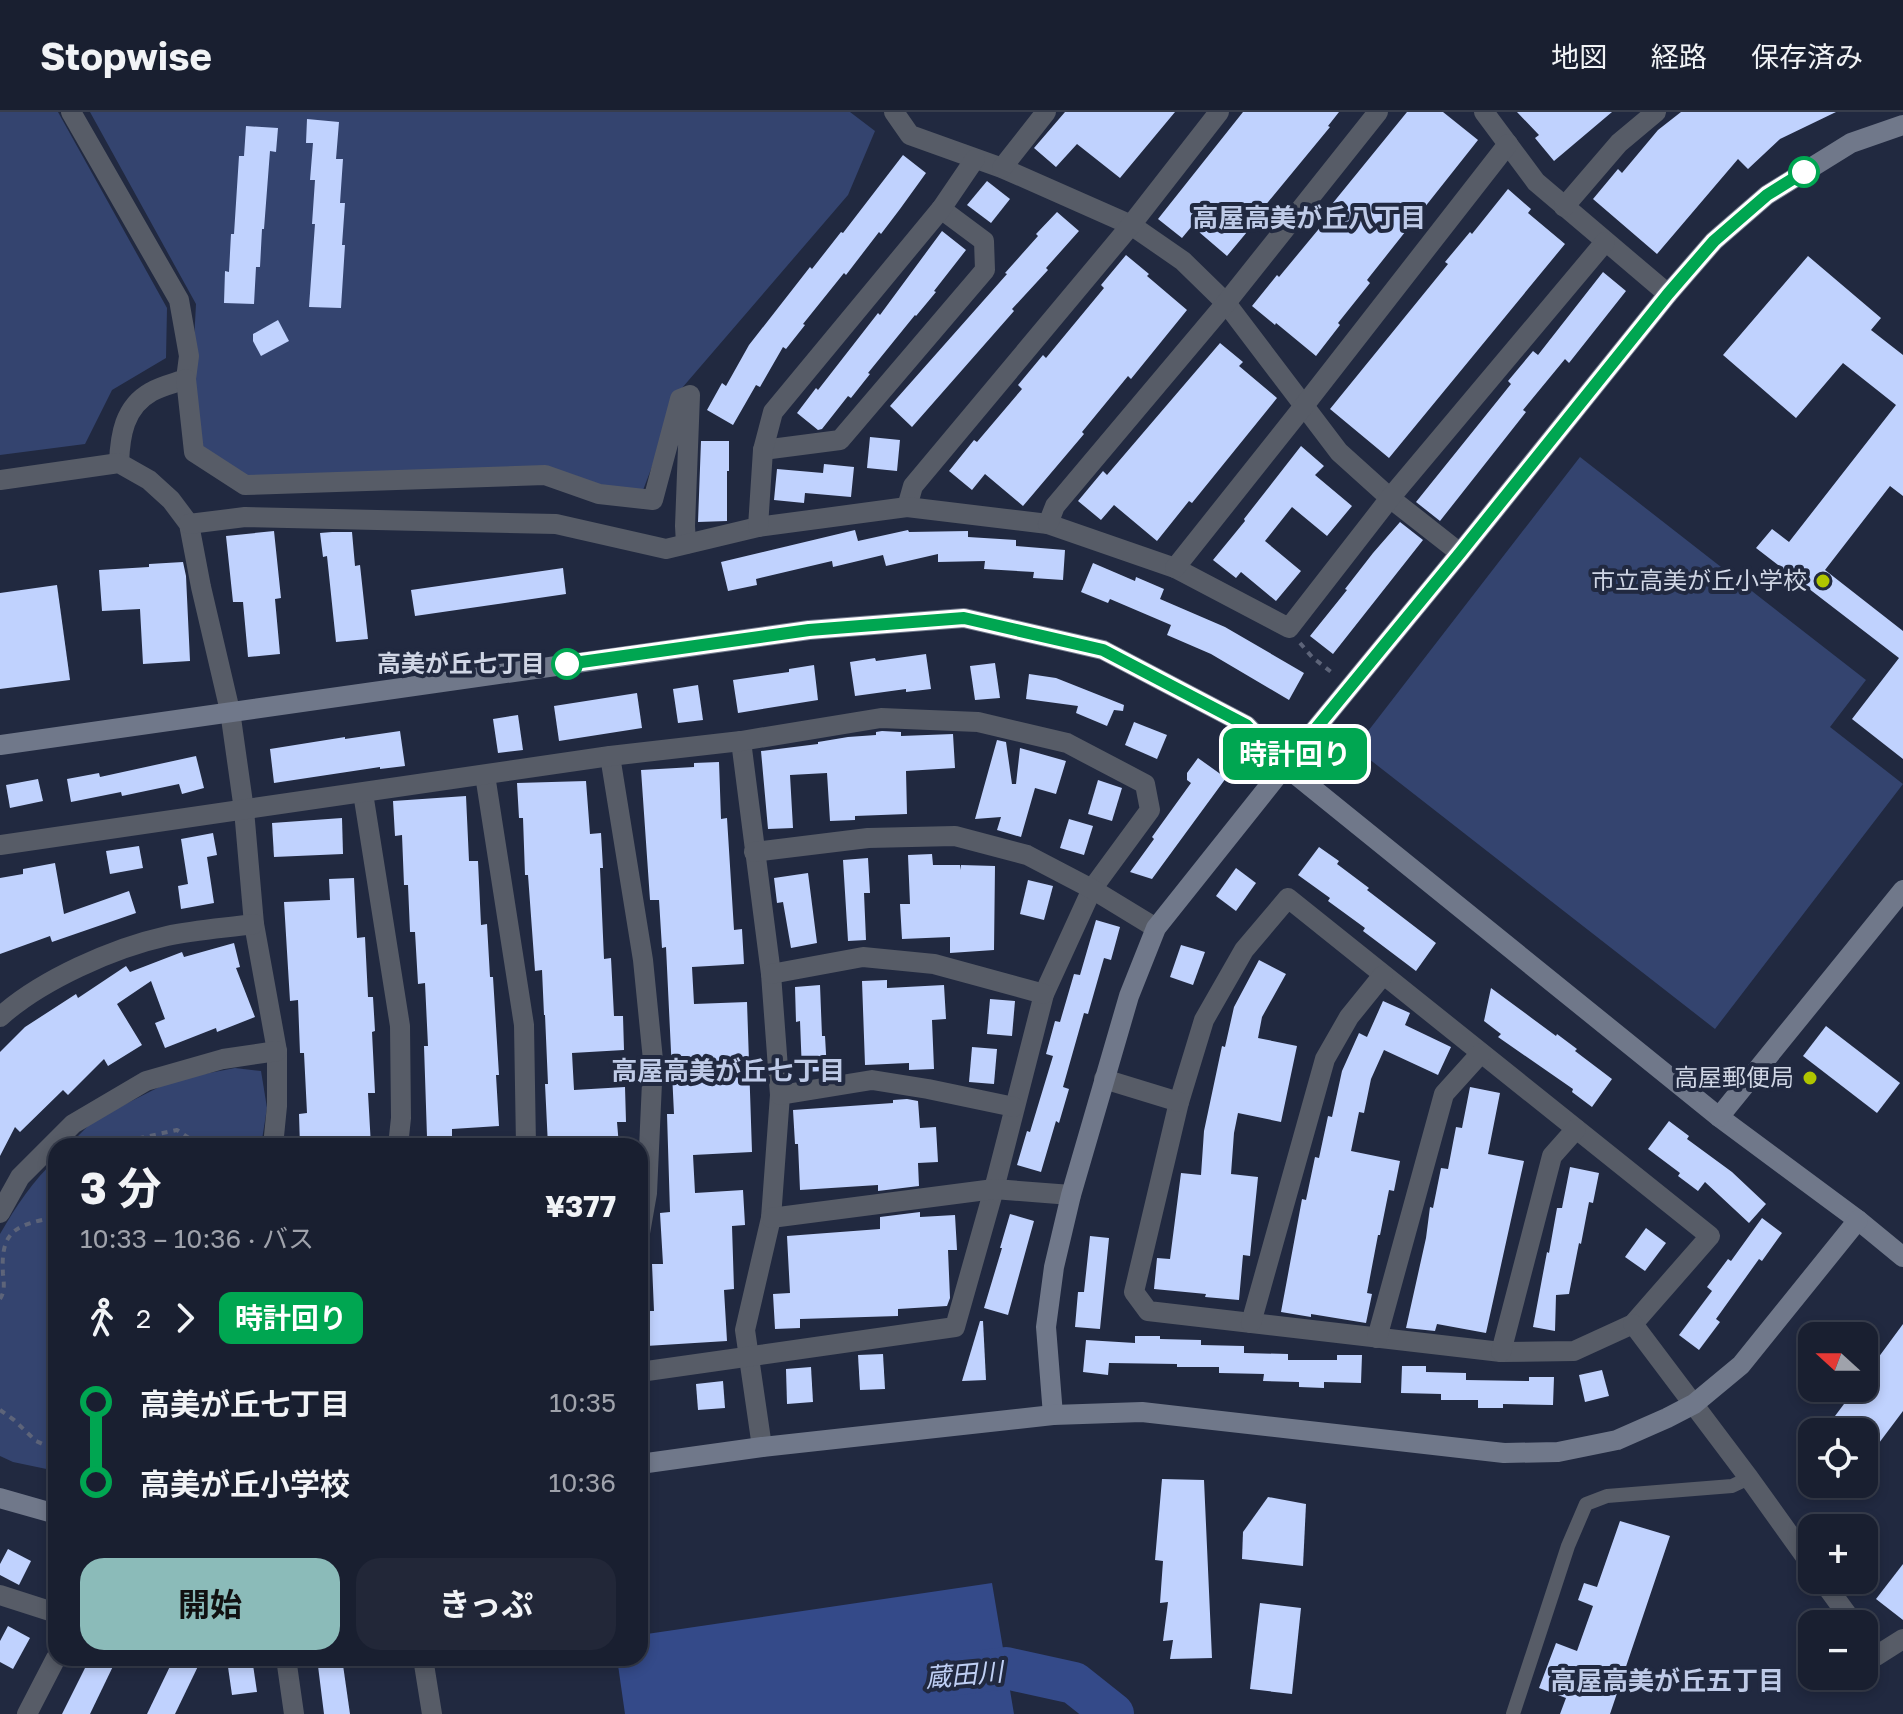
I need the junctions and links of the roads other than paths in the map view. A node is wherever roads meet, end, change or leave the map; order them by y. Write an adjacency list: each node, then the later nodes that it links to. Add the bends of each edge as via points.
1 (71, 112): 18 (street, via 179,300 189,356)
2 (894, 112): 10 (street, via 910,135)
3 (1046, 112): 11 (street)
4 (1219, 112): 14 (street)
5 (1378, 112): 17 (street)
6 (1484, 112): 9 (street)
7 (1656, 112): 12 (street, via 1619,143)
8 (1903, 125): 16 (street, via 1851,143 1767,195 1714,241)
9 (1508, 144): 12 (street, via 1536,182); 19 (street)
10 (975, 159): 11 (street); 13 (street)
11 (1002, 168): 14 (street)
12 (1564, 207): 15 (street)
13 (941, 209): 20 (street, via 773,412); 20 (street, via 984,241 985,270 840,440)
14 (1131, 225): 17 (street, via 1183,261); 24 (street, via 913,486)
15 (1605, 242): 16 (street); 23 (street)
16 (1668, 294): 29 (street)
17 (1226, 303): 19 (street); 26 (street, via 1055,506)
18 (186, 379): 21 (street, via 150,392 131,410 120,437); 28 (street, via 194,452 245,485 545,475 599,494 653,500 680,399 690,395)
19 (1303, 407): 23 (street, via 1339,452); 30 (street)
20 (763, 450): 27 (street)
21 (119, 463): 22 (street); 25 (street, via 149,480)
22 (0, 480)
23 (1390, 498): 29 (street); 30 (street, via 1289,628)
24 (907, 507): 26 (street); 27 (street)
25 (189, 524): 28 (street, via 245,517 556,524 666,549); 31 (street)
26 (1048, 524): 30 (street)
27 (758, 527): 28 (street)
28 (686, 544)
29 (1460, 553): 35 (street)
30 (1175, 568)
31 (230, 711): 33 (street); 35 (street, via 809,630 964,618 1103,650 1246,725); 38 (street)
32 (741, 741): 34 (street); 40 (street); 41 (street, via 881,718 978,722 1067,743 1145,784 1150,810)
33 (0, 745)
34 (610, 756): 36 (street); 62 (street, via 643,960 653,1060)
35 (1285, 766): 44 (street); 55 (street)
36 (485, 775): 37 (street); 60 (street, via 524,1025)
37 (363, 793): 38 (street); 59 (street, via 400,1026)
38 (244, 810): 39 (street); 43 (street)
39 (0, 845)
40 (754, 852): 41 (street, via 868,838 955,836 1027,855); 45 (street)
41 (1092, 889): 44 (street); 47 (street)
42 (1903, 890): 55 (street)
43 (254, 924): 48 (street, via 168,936 98,957 18,1001); 49 (street)
44 (1156, 928): 51 (street)
45 (771, 974): 47 (street, via 863,957 934,964); 52 (street)
46 (1383, 975): 50 (street); 53 (street, via 1288,898 1244,950 1204,1020); 69 (street, via 1349,1017 1325,1059)
47 (1044, 994): 54 (street)
48 (0, 1017)
49 (277, 1051): 57 (street, via 223,1059 146,1081 73,1124); 58 (street)
50 (1481, 1053): 56 (street); 71 (street, via 1444,1094)
51 (1104, 1079): 53 (street); 64 (street)
52 (780, 1095): 54 (street, via 872,1080); 66 (street)
53 (1179, 1102): 69 (street, via 1134,1292 1148,1311)
54 (1014, 1107): 63 (street)
55 (1719, 1117): 67 (street)
56 (1576, 1129): 70 (street, via 1710,1236); 72 (street, via 1552,1156)
57 (59, 1138)
58 (274, 1138)
59 (399, 1138)
60 (526, 1138)
61 (48, 1149): 65 (street, via 20,1177)
62 (648, 1171)
63 (994, 1189): 64 (street); 66 (street); 73 (street, via 955,1327)
64 (1071, 1195): 76 (street, via 1046,1327)
65 (0, 1213)
66 (771, 1218): 73 (street, via 745,1330)
67 (1858, 1220): 68 (street); 75 (street, via 1741,1365)
68 (1903, 1257)
69 (1251, 1323): 71 (street)
70 (1633, 1324): 72 (street, via 1574,1351); 75 (street)
71 (1377, 1338): 72 (street)
72 (1501, 1352)
73 (750, 1355): 74 (street); 77 (street)
74 (648, 1371)
75 (1694, 1404): 76 (street, via 1617,1440 1558,1452 1504,1453 1142,1412); 79 (street)
76 (1053, 1415): 77 (street)
77 (762, 1447): 78 (street)
78 (648, 1463)
79 (1749, 1478): 82 (street); 93 (lane, via 1732,1486 1607,1496 1586,1504)
80 (0, 1498): 81 (street)
81 (48, 1512)
82 (1798, 1546)
83 (0, 1595): 84 (street)
84 (48, 1610)
85 (1903, 1639): 86 (street)
86 (1878, 1655)
87 (52, 1666): 90 (street)
88 (287, 1666): 91 (street)
89 (424, 1666): 92 (street)
90 (27, 1714)
91 (294, 1714)
92 (432, 1714)
93 (1513, 1714)

